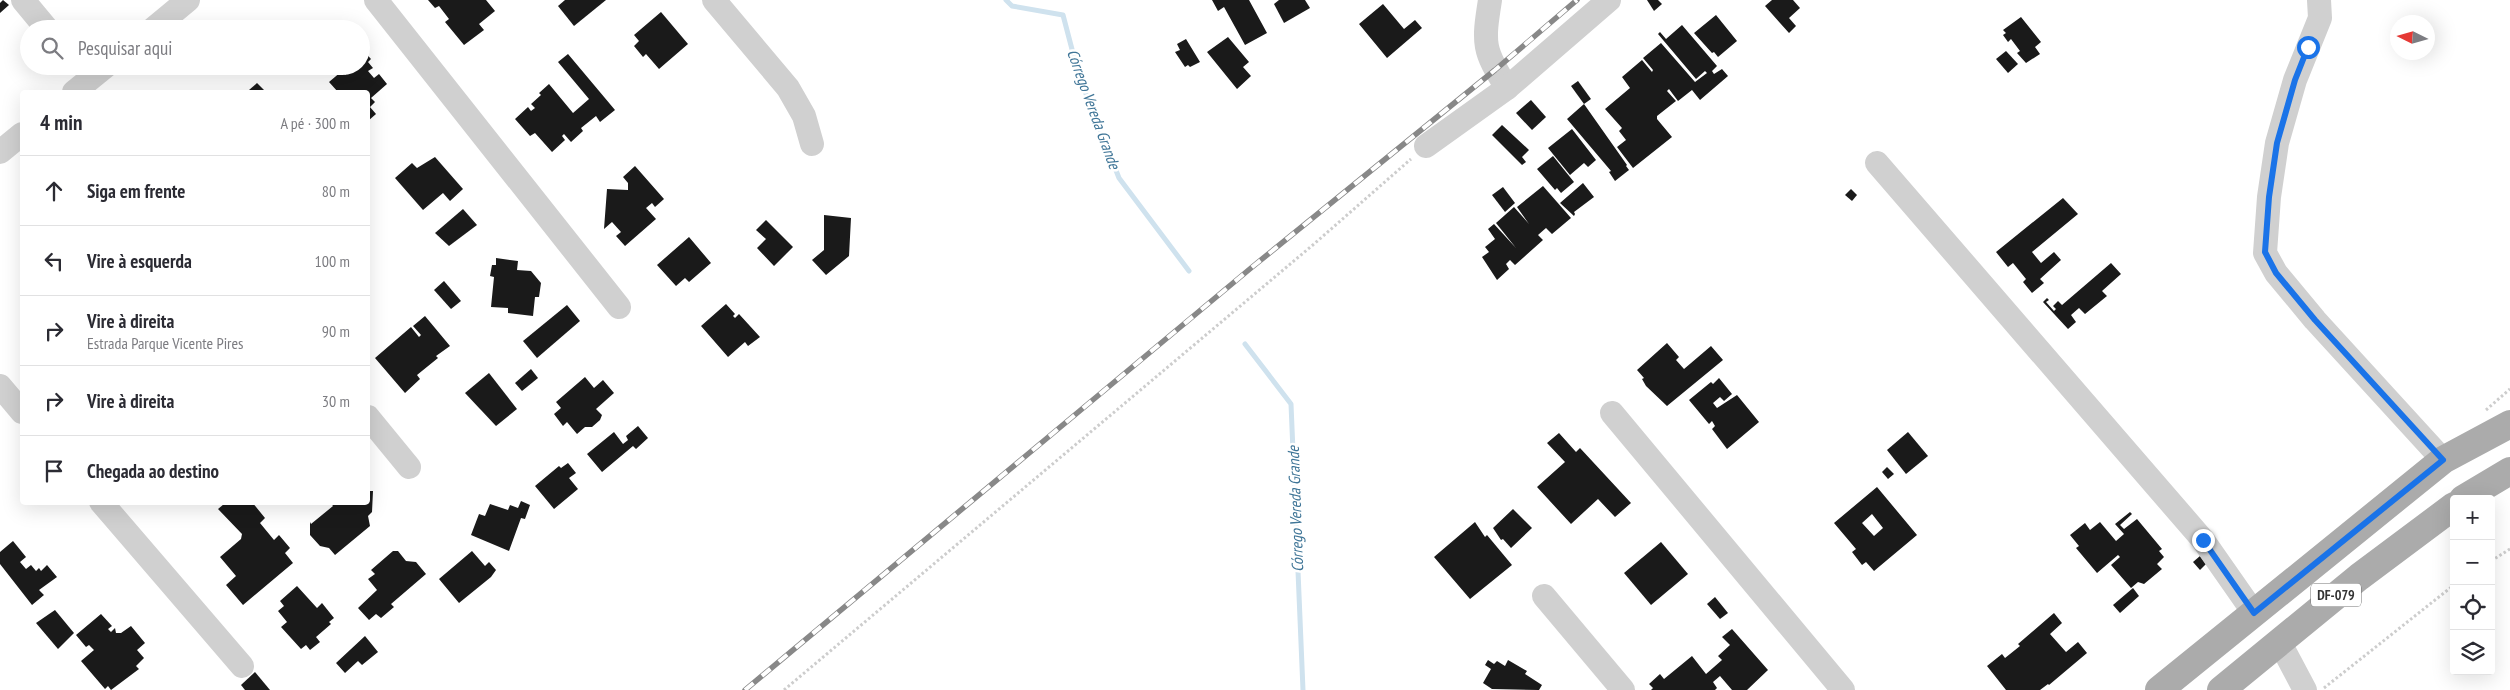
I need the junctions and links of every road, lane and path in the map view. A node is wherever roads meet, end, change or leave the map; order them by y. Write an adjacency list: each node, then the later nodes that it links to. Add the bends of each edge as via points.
1 (23, 0): 8 (street)
2 (188, 0): 9 (street)
3 (376, 0): 16 (street)
4 (714, 0): 12 (street, via 788,88 804,116)
5 (1490, 0): 10 (street, via 1484,40 1492,63)
6 (1609, 0): 10 (street)
7 (2320, 0): 22 (street, via 2320,18 2295,80 2277,143 2265,252 2276,273 2315,320)
8 (40, 20)
9 (164, 20)
10 (1507, 88): 13 (street)
11 (20, 136): 14 (street)
12 (812, 144)
13 (1426, 146): 35 (path)
14 (0, 152)
15 (1877, 163): 32 (street, via 2203,540)
16 (619, 307)
17 (0, 386): 18 (street)
18 (20, 410)
19 (1612, 413): 37 (street)
20 (370, 419): 23 (street)
21 (2510, 424): 22 (main road, DF-079)
22 (2443, 460): 32 (main road, DF-079)
23 (408, 466)
24 (2510, 471): 25 (main road)
25 (2470, 495)
26 (104, 505): 34 (street)
27 (2450, 509): 33 (main road, DF-079)
28 (2510, 549): 29 (path)
29 (2495, 558)
30 (2450, 588): 41 (path)
31 (1544, 596): 36 (street)
32 (2254, 613): 38 (main road, DF-079)
33 (2279, 641): 39 (main road, DF-079); 40 (street)
34 (242, 666)
35 (784, 690)
36 (1623, 690)
37 (1843, 690)
38 (2159, 690)
39 (2221, 690)
40 (2305, 690)
41 (2322, 690)

